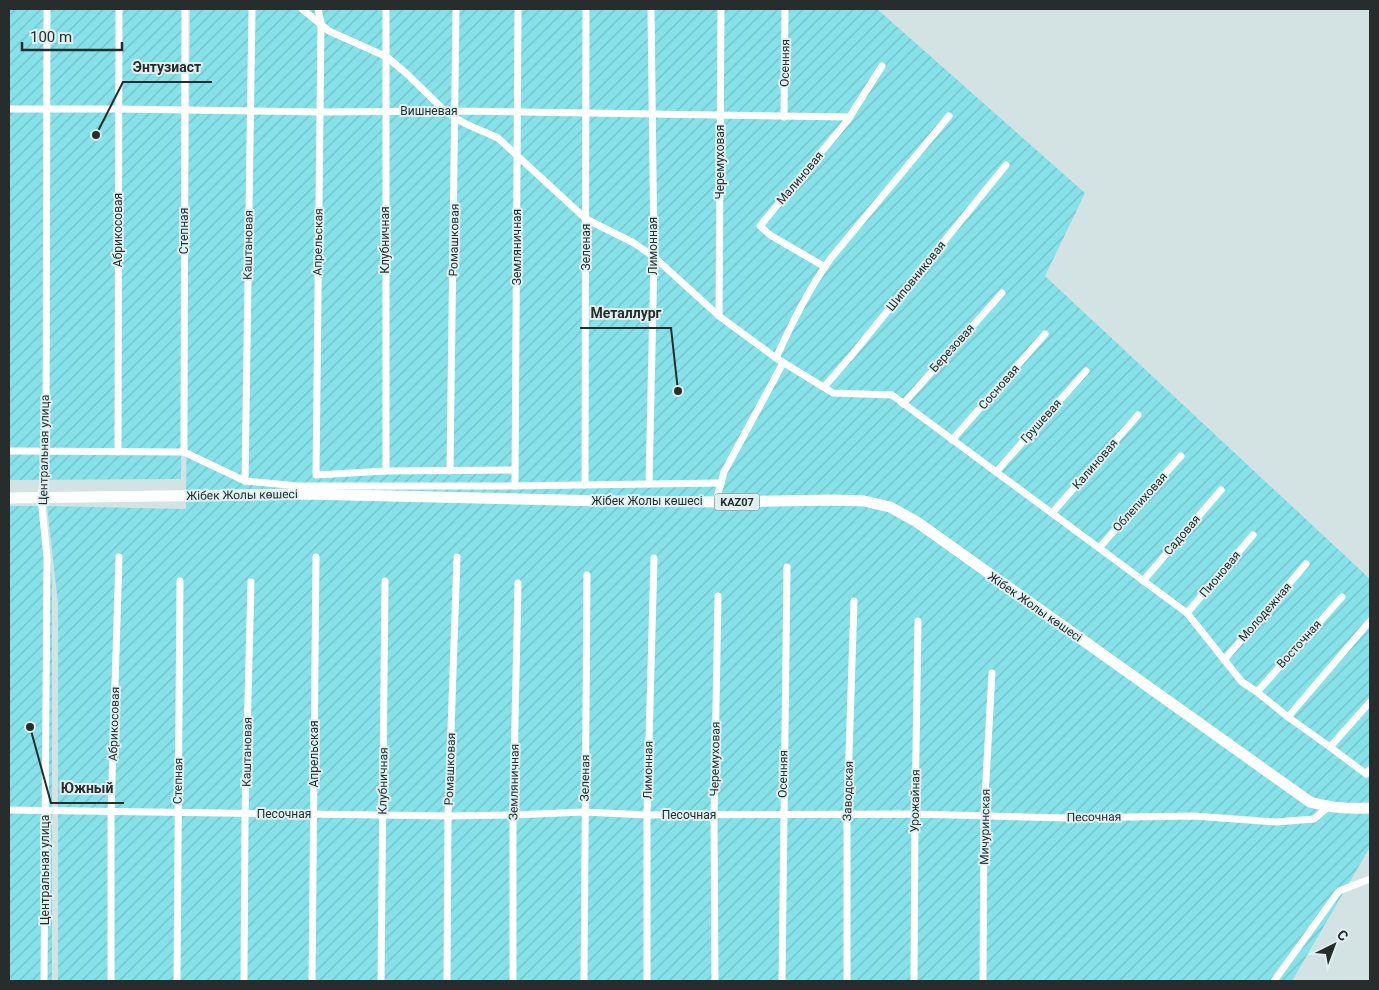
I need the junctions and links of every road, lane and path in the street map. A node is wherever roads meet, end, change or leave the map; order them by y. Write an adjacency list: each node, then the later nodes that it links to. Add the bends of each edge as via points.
1 (47, 9): 17 (street, Центральная улица)
2 (119, 9): 18 (street, Абрикосовая)
3 (185, 9): 21 (street, Степная)
4 (252, 9): 20 (street, Каштановая)
5 (302, 9): 14 (street)
6 (318, 9): 14 (street, Апрельская)
7 (386, 9): 15 (street, Клубничная)
8 (456, 9): 25 (street, Ромашковая)
9 (518, 9): 24 (street, Земляничная)
10 (586, 9): 26 (street, Зеленая)
11 (651, 9): 27 (street, Лимонная)
12 (720, 9): 28 (street, Черемуховая)
13 (785, 9): 30 (street, Осенняя)
14 (320, 23): 15 (street, via 329,31); 22 (street, Апрельская)
15 (387, 57): 23 (street, Клубничная); 25 (street)
16 (882, 66): 31 (street, Малиновая)
17 (47, 109): 18 (street, Вишневая); 19 (street, Вишневая); 48 (street, Центральная улица)
18 (118, 109): 21 (street, Вишневая); 49 (street, Абрикосовая)
19 (9, 110)
20 (251, 110): 21 (street, Вишневая); 22 (street, Вишневая); 56 (street, Каштановая)
21 (185, 111): 50 (street, Степная)
22 (319, 112): 23 (street, Вишневая); 53 (street, Апрельская, via 316,475)
23 (385, 112): 25 (street, Вишневая); 53 (street, Клубничная)
24 (517, 112): 25 (street, Вишневая); 26 (street, Вишневая); 32 (street, Земляничная)
25 (451, 113): 32 (street, via 466,125 498,138); 54 (street, Ромашковая)
26 (587, 113): 27 (street, Вишневая); 34 (street, Зеленая)
27 (652, 115): 28 (street, Вишневая); 35 (street, Лимонная)
28 (721, 115): 30 (street, Вишневая); 38 (street, Черемуховая)
29 (950, 116): 36 (street)
30 (784, 117): 31 (street, Вишневая)
31 (850, 117): 36 (street, Малиновая, via 760,226)
32 (517, 156): 34 (street); 52 (street, Земляничная)
33 (1006, 165): 43 (street, Шиповниковая)
34 (586, 219): 35 (street); 59 (street, Зеленая)
35 (654, 257): 38 (street); 58 (street, Лимонная)
36 (825, 266): 40 (street, via 793,319)
37 (1002, 293): 44 (street, Березовая)
38 (719, 316): 40 (street)
39 (1045, 334): 46 (street, Сосновая)
40 (776, 358): 41 (street)
41 (783, 363): 43 (street); 57 (street)
42 (1086, 371): 55 (street, Грушевая)
43 (824, 387): 44 (street, via 833,393 892,395)
44 (902, 404): 46 (street)
45 (1138, 415): 65 (street, Калиновая)
46 (952, 440): 55 (street)
47 (9, 451): 48 (street)
48 (46, 451): 49 (street); 63 (street, Центральная улица)
49 (118, 452): 50 (street)
50 (184, 452): 56 (street)
51 (1181, 456): 67 (street, Облепиховая)
52 (515, 470): 54 (street); 60 (street, Земляничная)
53 (386, 471): 54 (street)
54 (450, 471)
55 (996, 472): 65 (street)
56 (245, 481): 60 (street, via 298,486)
57 (721, 483): 58 (street); 64 (street)
58 (649, 484): 59 (street)
59 (585, 485): 60 (street)
60 (515, 486)
61 (1221, 490): 77 (street, Садовая)
62 (9, 498): 63 (highway, Жібек Жолы көшесі / KAZ07)
63 (41, 498): 64 (highway, Жібек Жолы көшесі / KAZ07, via 304,494); 96 (street, Центральная улица, via 47,557)
64 (716, 501): 93 (highway, Жібек Жолы көшесі / KAZ07, via 864,501 890,507 916,522 1293,791 1310,802)
65 (1052, 514): 67 (street)
66 (1253, 535): 83 (street, Пионовая)
67 (1099, 548): 77 (street)
68 (119, 557): 97 (street, Абрикосовая)
69 (316, 557): 101 (street, Апрельская)
70 (456, 557): 109 (street, Ромашковая)
71 (654, 558): 105 (street, Лимонная)
72 (1306, 564): 86 (street, Молодежная)
73 (787, 567): 107 (street, Осенняя)
74 (587, 574): 99 (street, Зеленая)
75 (180, 581): 98 (street, Степная)
76 (385, 581): 102 (street, Клубничная)
77 (1142, 581): 83 (street)
78 (251, 582): 100 (street, Каштановая)
79 (518, 583): 104 (street, Земляничная)
80 (718, 596): 106 (street, Черемуховая)
81 (1342, 597): 88 (street, Восточная)
82 (854, 601): 108 (street, Заводская)
83 (1187, 613): 86 (street)
84 (918, 621): 103 (street, Урожайная)
85 (1370, 621): 90 (street)
86 (1224, 660): 88 (street, via 1242,682)
87 (992, 673): 110 (street, Мичуринская)
88 (1257, 692): 90 (street)
89 (1370, 702): 91 (street)
90 (1288, 717): 91 (street)
91 (1330, 746): 92 (street, via 1366,774)
92 (1370, 769)
93 (1328, 807): 94 (highway, Жібек Жолы көшесі / KAZ07); 110 (street, Песочная, via 1314,819 1276,822 1194,816)
94 (1370, 808)
95 (9, 810): 96 (street, Песочная)
96 (45, 810): 97 (street, Песочная); 112 (street, Центральная улица)
97 (111, 812): 98 (street, Песочная); 113 (street, Абрикосовая)
98 (178, 812): 100 (street, Песочная); 114 (street, Степная)
99 (584, 812): 104 (street, Песочная); 105 (street, Песочная); 120 (street, Зеленая)
100 (245, 814): 101 (street, Песочная); 115 (street, Каштановая)
101 (314, 814): 102 (street, Песочная); 116 (street, Апрельская)
102 (382, 814): 109 (street, Песочная); 117 (street, Клубничная)
103 (914, 814): 108 (street, Песочная); 110 (street, Песочная); 125 (street, Урожайная)
104 (513, 815): 109 (street, Песочная); 119 (street, Земляничная)
105 (647, 815): 106 (street, Песочная); 121 (street, Лимонная)
106 (714, 815): 107 (street, Песочная); 122 (street, Черемуховая)
107 (783, 815): 108 (street, Песочная); 123 (street, Осенняя)
108 (847, 815): 124 (street, Заводская)
109 (448, 816): 118 (street, Ромашковая)
110 (984, 816): 126 (street, Мичуринская)
111 (1370, 879): 127 (street, via 1339,891)
112 (44, 981)
113 (111, 981)
114 (177, 981)
115 (244, 981)
116 (312, 981)
117 (380, 981)
118 (447, 981)
119 (513, 981)
120 (584, 981)
121 (647, 981)
122 (715, 981)
123 (782, 981)
124 (847, 981)
125 (914, 981)
126 (983, 981)
127 (1274, 981)

